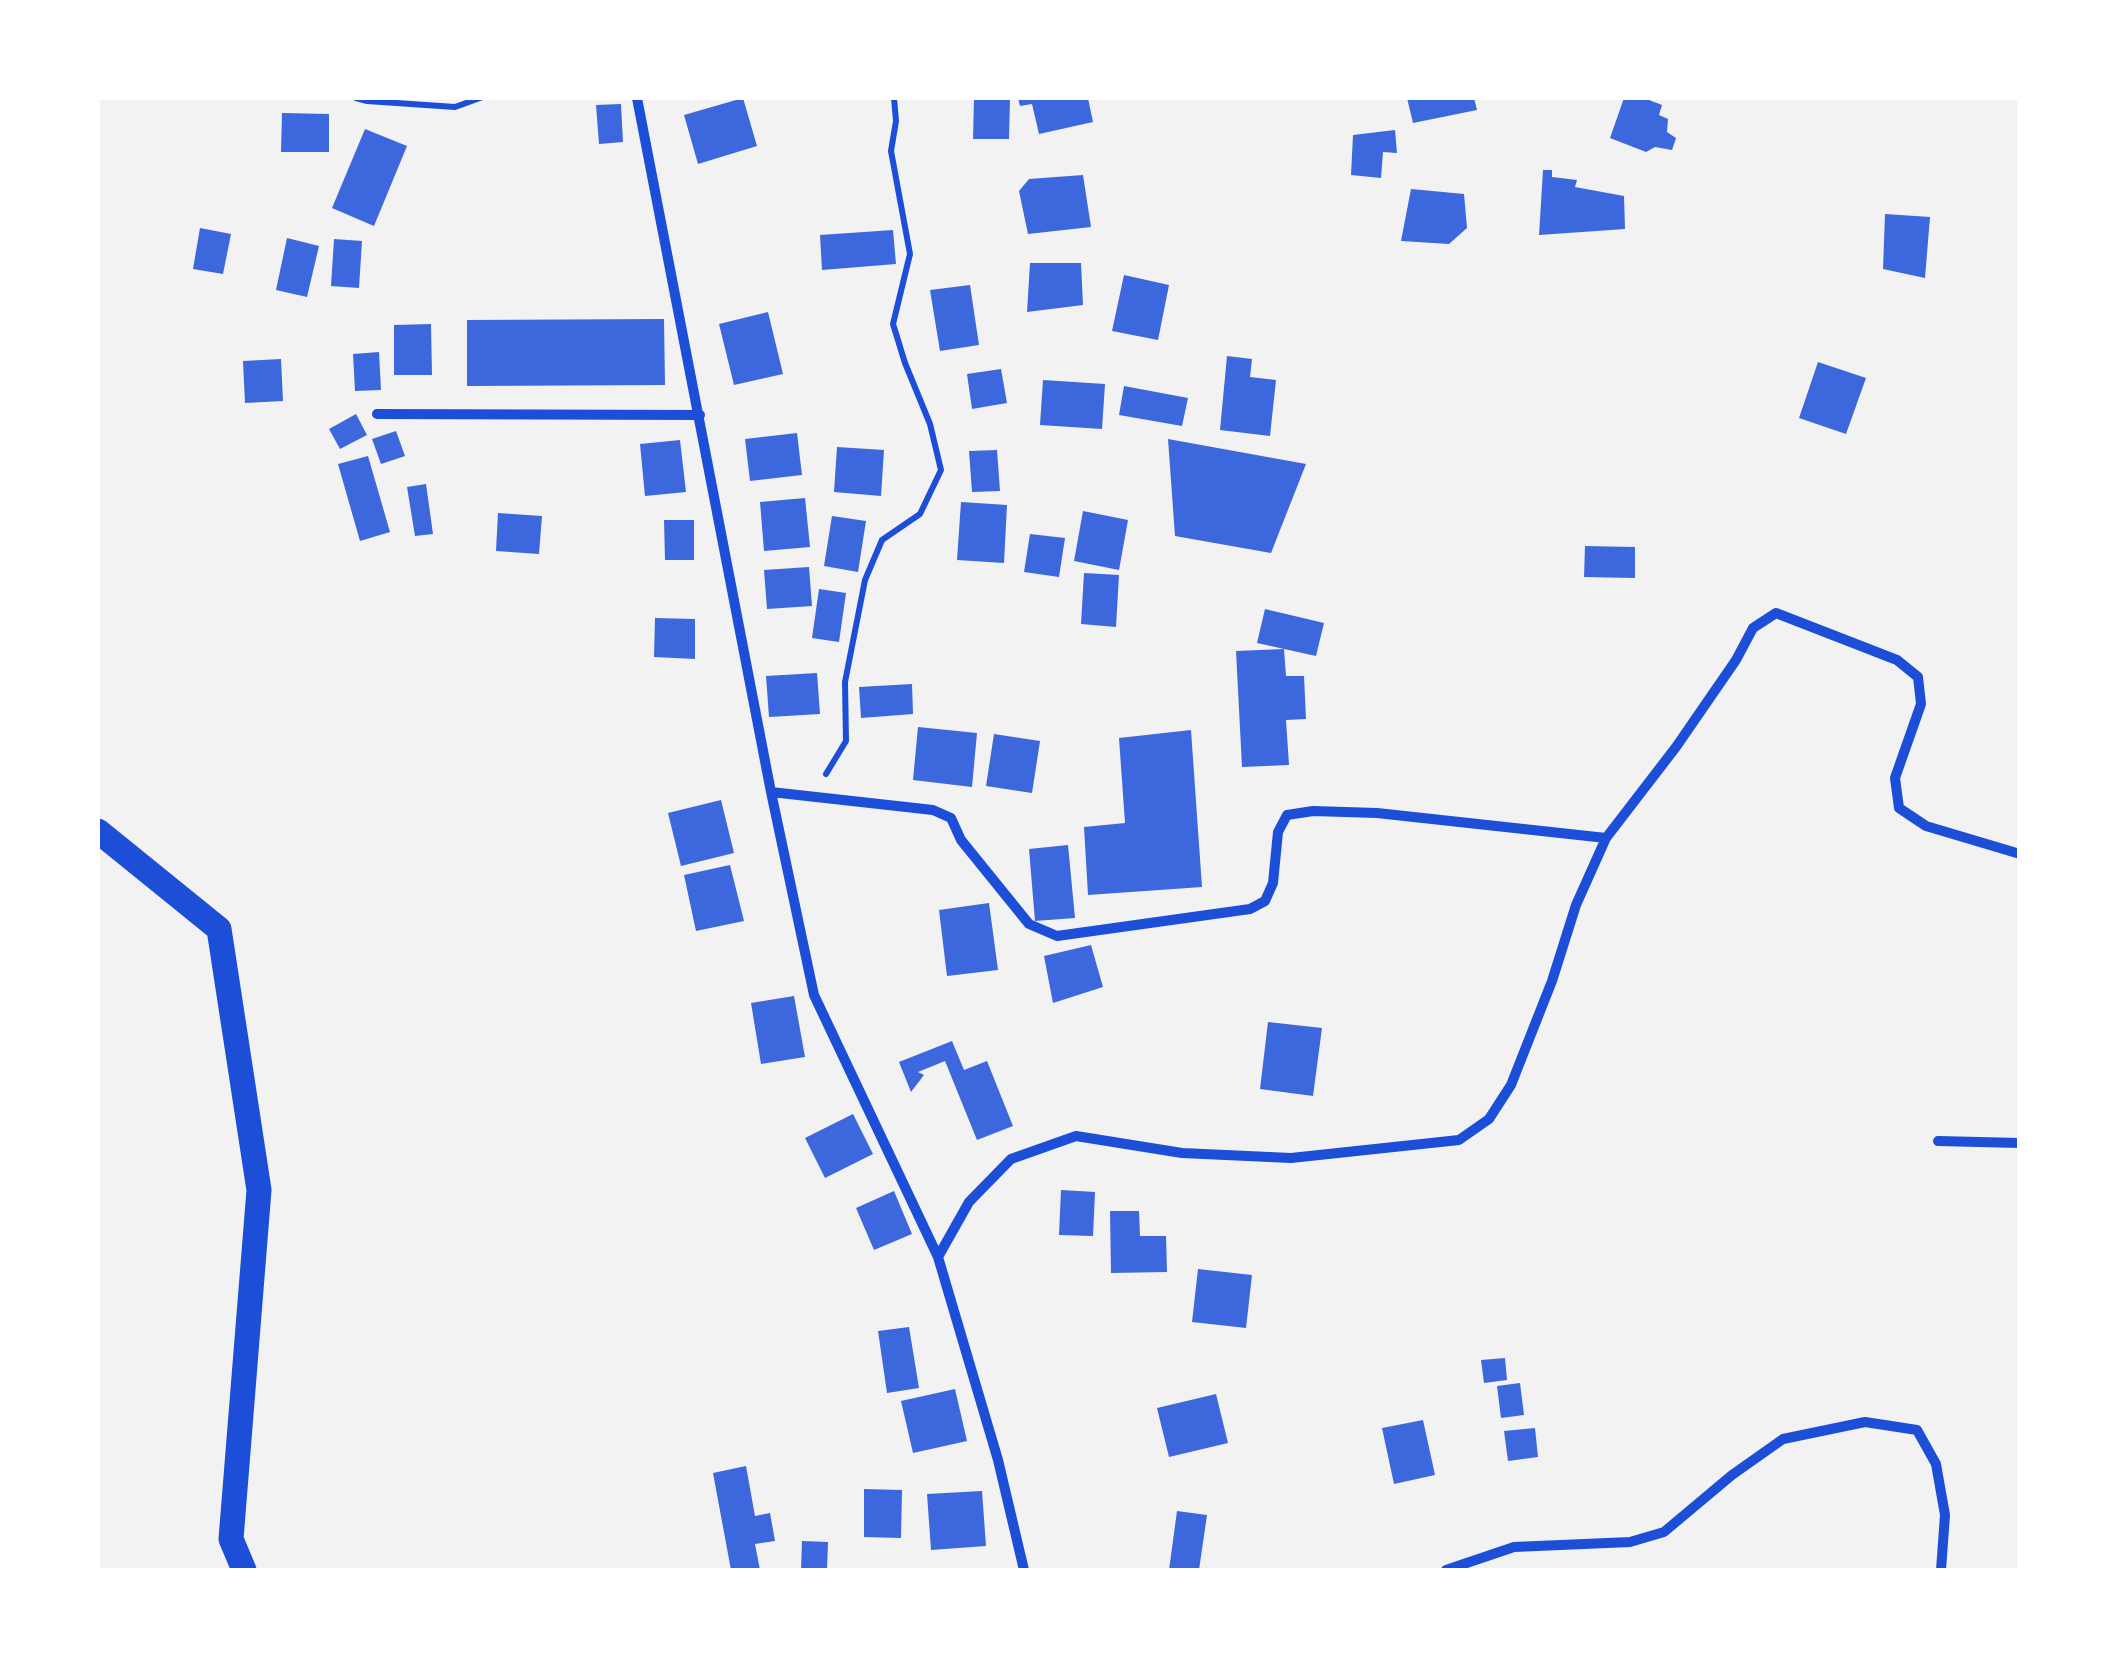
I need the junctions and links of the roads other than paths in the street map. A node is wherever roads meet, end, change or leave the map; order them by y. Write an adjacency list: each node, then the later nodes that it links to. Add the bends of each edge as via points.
1 (637, 98): 3 (street)
2 (377, 414): 3 (street)
3 (700, 416): 4 (street)
4 (771, 792): 6 (street, via 932,810 950,818 1029,924 1057,936 1250,909 1265,901 1273,883 1278,832 1287,815 1378,813); 10 (street, via 814,995)
5 (98, 831): 11 (main road, via 219,928 259,1190 231,1540)
6 (1606, 838): 7 (street, via 1754,628 1776,612 1897,660 1918,677 1921,704 1895,778 1899,808 1926,826); 10 (street, via 1511,1085 1488,1119 1458,1140 1291,1158 1182,1154 1076,1136 1010,1159 970,1202)
7 (2020, 854)
8 (1938, 1141): 9 (street)
9 (2020, 1143)
10 (938, 1257): 12 (street)
11 (244, 1570)
12 (1024, 1570)
13 (1446, 1570): 14 (street, via 1514,1547 1630,1542 1664,1532 1783,1438 1865,1422 1917,1430 1936,1464 1946,1515)
14 (1941, 1570)

